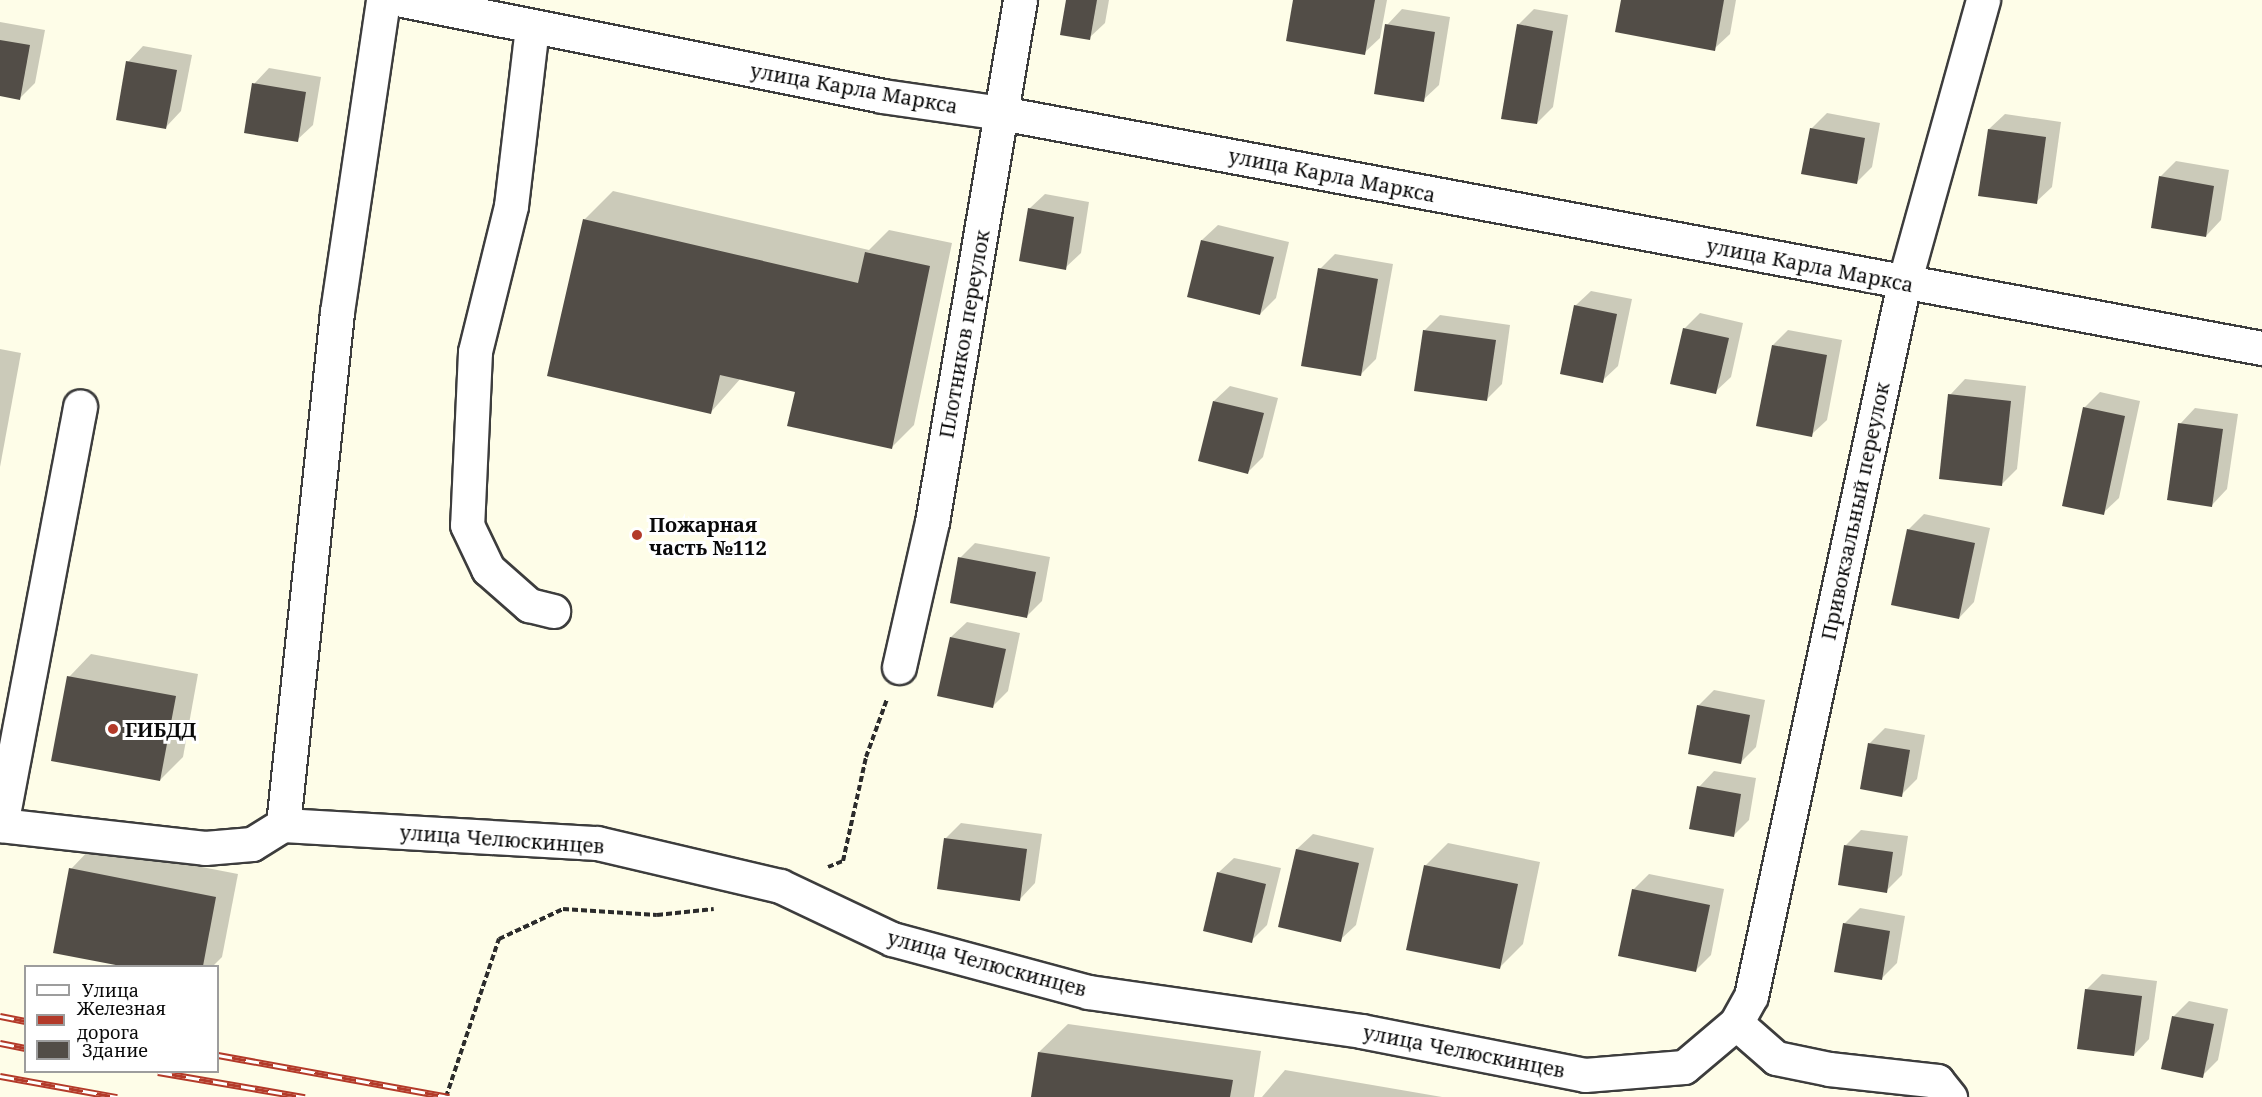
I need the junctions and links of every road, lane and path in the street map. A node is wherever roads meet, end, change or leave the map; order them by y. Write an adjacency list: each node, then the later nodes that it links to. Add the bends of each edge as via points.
1 (382, 0): 13 (street, via 337,312)
2 (402, 0): 5 (street, улица Карла Маркса)
3 (1020, 0): 6 (street, Плотников переулок)
4 (1983, 0): 7 (street, Привокзальный переулок)
5 (532, 27): 6 (street, улица Карла Маркса, via 882,96); 10 (street, via 511,206 475,352 467,525 488,569 529,605)
6 (1001, 113): 7 (street, улица Карла Маркса); 11 (street, Плотников переулок, via 932,522)
7 (1904, 283): 8 (street, улица Карла Маркса); 14 (street, Привокзальный переулок, via 1751,996)
8 (2262, 348)
9 (80, 406): 12 (street)
10 (553, 611)
11 (899, 667)
12 (1, 825): 13 (street, via 205,848 252,844)
13 (283, 825): 14 (street, улица Челюскинцев, via 597,843 780,886 892,939 1088,992 1360,1031 1585,1075 1683,1067)
14 (1736, 1023): 15 (street, via 1776,1058 1830,1069 1937,1081)
15 (1950, 1097)

